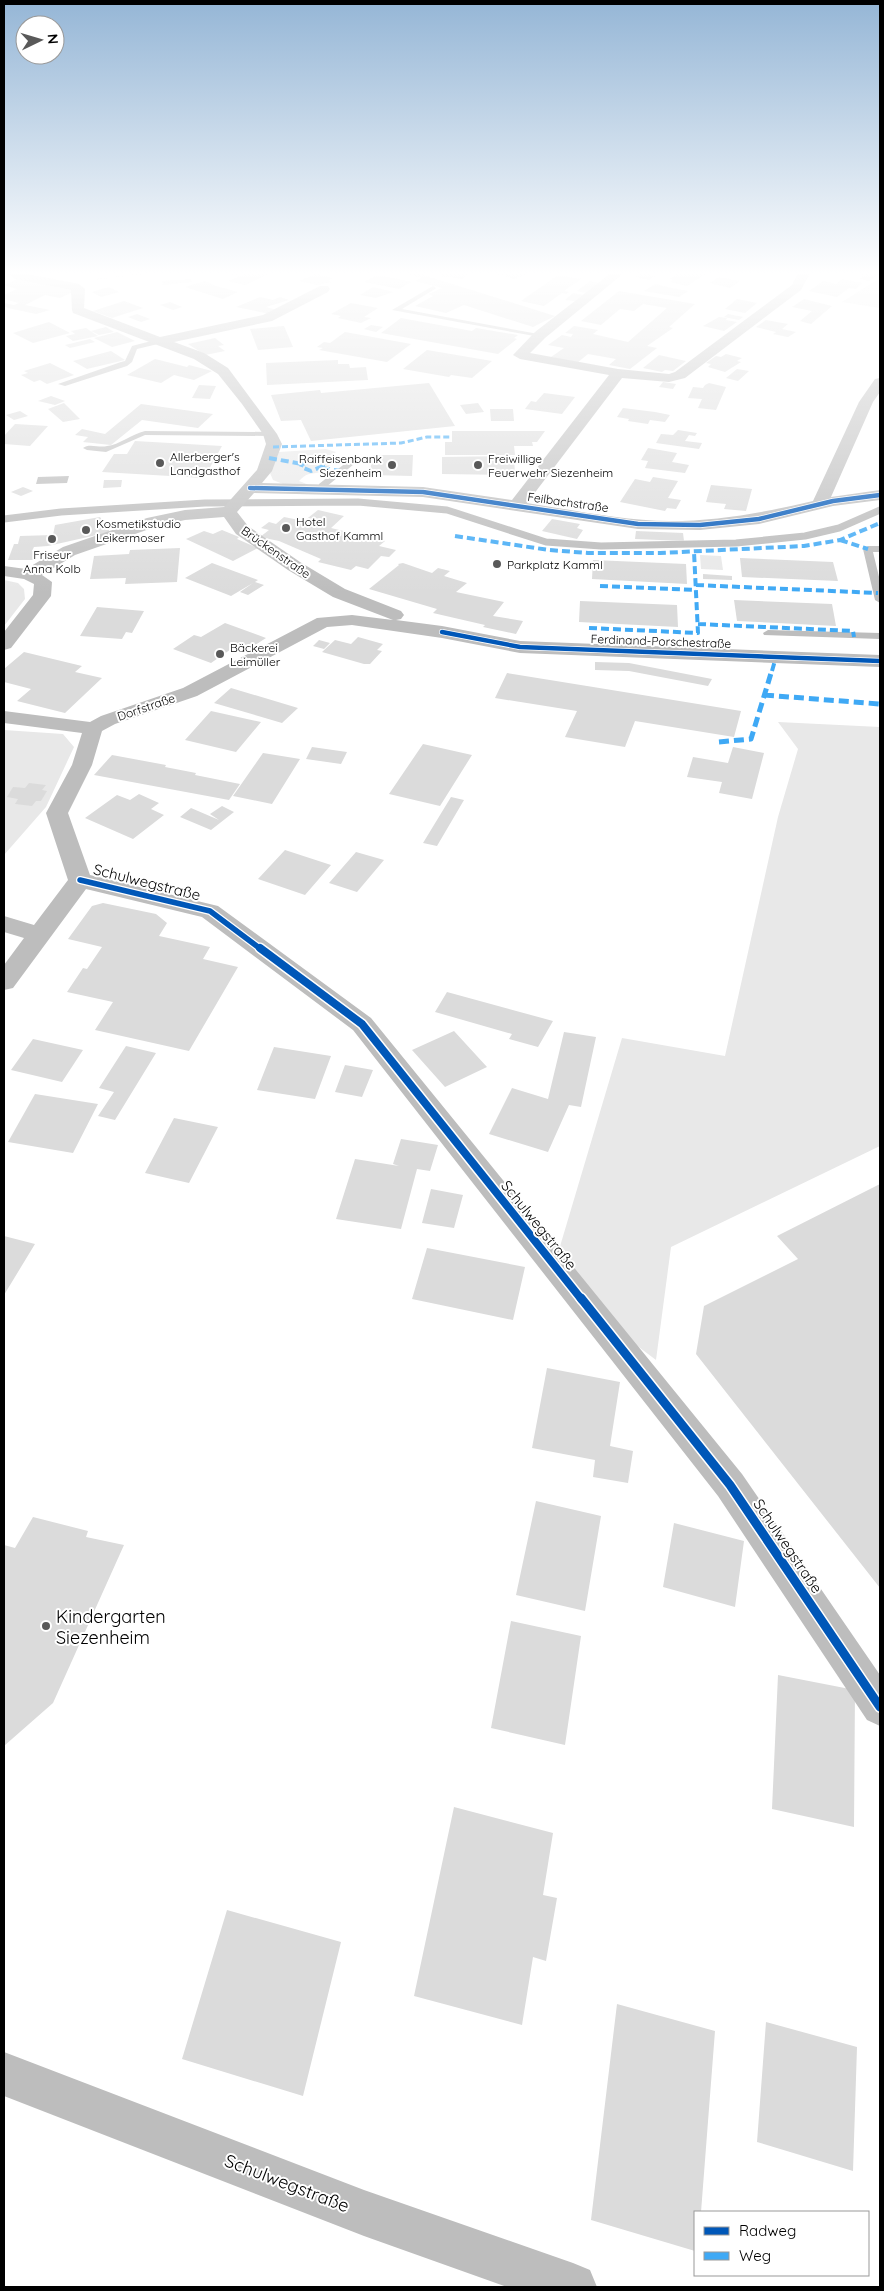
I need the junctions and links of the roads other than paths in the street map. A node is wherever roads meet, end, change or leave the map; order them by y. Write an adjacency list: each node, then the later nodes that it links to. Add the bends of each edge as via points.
1 (75, 380): 5 (lane)
2 (230, 380): 6 (street)
3 (613, 380): 13 (street)
4 (880, 382): 12 (street, via 866,402)
5 (62, 384)
6 (270, 434): 7 (lane, via 145,433 133,436 116,448); 11 (street, via 274,444 264,471)
7 (87, 448)
8 (355, 460): 9 (lane)
9 (322, 489): 11 (street, Feilbachstraße); 13 (street, Feilbachstraße, via 422,492)
10 (880, 495): 12 (street, Feilbachstraße)
11 (238, 501): 16 (street, Brückenstraße, via 154,522 69,552); 18 (street, Brückenstraße, via 242,530 294,566)
12 (820, 504): 13 (street, Feilbachstraße, via 759,519 670,526)
13 (516, 506)
14 (880, 549): 17 (lane, via 868,549)
15 (4, 572): 16 (street)
16 (29, 574): 22 (street, via 43,582 42,596)
17 (880, 600)
18 (327, 601): 19 (street, Brückenstraße); 23 (street, via 280,631)
19 (442, 632): 23 (street, Dorfstraße, via 352,620 323,622); 24 (street, Ferdinand-Porschestraße, via 520,647)
20 (768, 633): 21 (lane)
21 (880, 636)
22 (4, 644)
23 (279, 644): 26 (street, Dorfstraße, via 190,692)
24 (880, 662)
25 (4, 717): 26 (street)
26 (93, 728): 27 (street, Schulwegstraße, via 82,765 57,813)
27 (80, 880): 29 (street, Schulwegstraße); 31 (street, Schulwegstraße, via 210,911 362,1024 730,1485)
28 (4, 924): 29 (street)
29 (40, 934): 30 (street, Schulwegstraße)
30 (4, 982)
31 (880, 1707)
32 (4, 2074): 33 (street, Schulwegstraße, via 364,2213)
33 (573, 2287)

